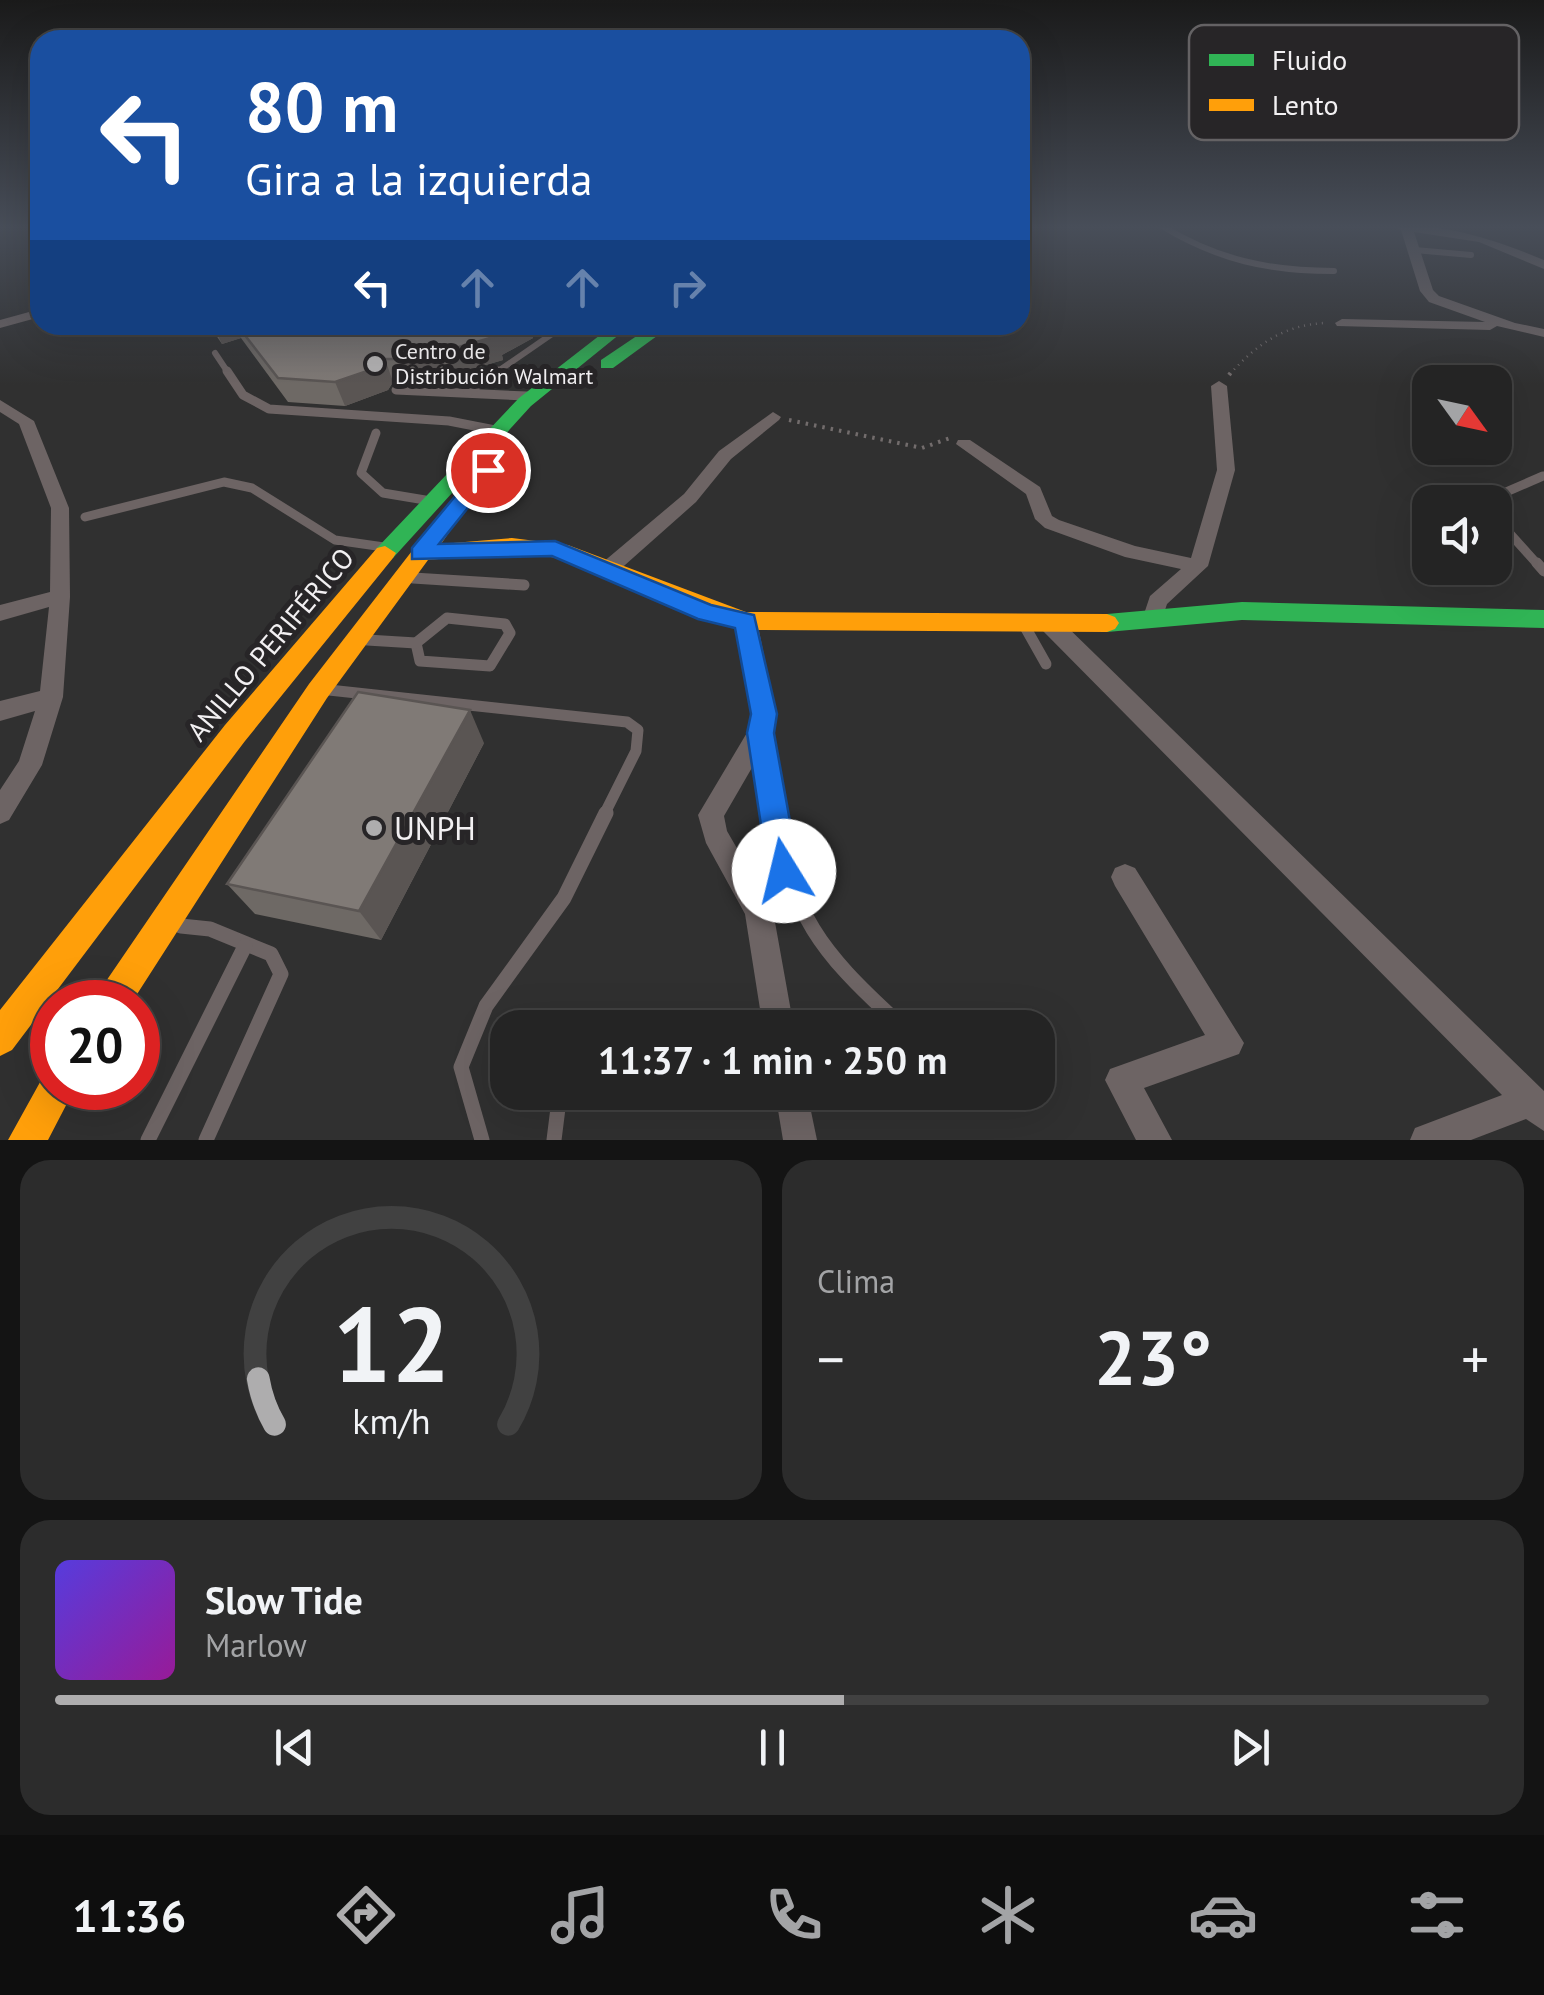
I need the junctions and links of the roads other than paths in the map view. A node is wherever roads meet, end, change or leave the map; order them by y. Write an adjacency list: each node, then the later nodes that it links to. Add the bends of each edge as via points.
1 (1425, 279): 5 (street, via 1430,296)
2 (30, 316): 3 (street)
3 (0, 324)
4 (1342, 324): 5 (street)
5 (1511, 326): 6 (street)
6 (1544, 332)
7 (550, 335): 13 (lane)
8 (608, 335): 14 (main road, ANILLO PERIFÉRICO)
9 (649, 335): 26 (main road, via 512,442)
10 (215, 352): 17 (lane, via 243,395 269,409)
11 (1219, 386): 27 (street, via 1226,470)
12 (396, 390): 13 (lane)
13 (467, 392): 14 (lane)
14 (533, 396): 17 (main road, ANILLO PERIFÉRICO)
15 (0, 405): 32 (street, via 26,421 60,508)
16 (773, 417): 28 (street)
17 (496, 430): 22 (main road, ANILLO PERIFÉRICO)
18 (376, 433): 22 (lane, via 361,472 384,493)
19 (964, 444): 27 (street, via 1034,491 1052,524)
20 (1543, 476): 21 (lane)
21 (1512, 489)
22 (431, 501): 25 (main road, ANILLO PERIFÉRICO)
23 (85, 517): 25 (lane, via 224,482 252,488 336,540)
24 (1512, 536): 29 (lane)
25 (390, 547): 52 (main road, ANILLO PERIFÉRICO, via 225,743)
26 (420, 554): 28 (main road, via 555,549); 30 (main road)
27 (1198, 566): 34 (street, via 1157,601)
28 (609, 568): 36 (main road, via 706,613)
29 (1544, 571)
30 (402, 578): 31 (lane); 38 (main road)
31 (524, 585)
32 (60, 597): 33 (street); 42 (street)
33 (0, 613)
34 (1154, 617): 35 (main road, via 1242,611); 37 (main road)
35 (1544, 619)
36 (746, 621): 37 (main road); 44 (street, via 764,714)
37 (1037, 625): 40 (lane); 53 (street)
38 (356, 640): 39 (lane); 41 (main road)
39 (416, 643): 39 (lane, via 448,618 505,624 510,633 490,666 420,661)
40 (1046, 664)
41 (323, 689): 47 (main road); 60 (lane, via 627,722 638,730 636,751 564,898 486,1006 461,1067)
42 (51, 697): 43 (street); 45 (street, via 30,764)
43 (0, 711)
44 (760, 733): 50 (street, via 712,814 715,834 759,911); 51 (lane, via 784,871 800,910 826,952)
45 (0, 812)
46 (1125, 877): 63 (street, via 1228,1043 1121,1080)
47 (163, 924): 48 (lane, via 210,929); 49 (main road)
48 (245, 946): 58 (lane); 59 (lane, via 271,954 281,974)
49 (126, 980)
50 (777, 1010)
51 (885, 1010)
52 (0, 1038)
53 (1537, 1107): 64 (street)
54 (44, 1110): 57 (main road)
55 (558, 1110): 61 (lane)
56 (794, 1110): 62 (street)
57 (27, 1140)
58 (148, 1140)
59 (206, 1140)
60 (482, 1140)
61 (554, 1140)
62 (800, 1140)
63 (1155, 1140)
64 (1427, 1140)

